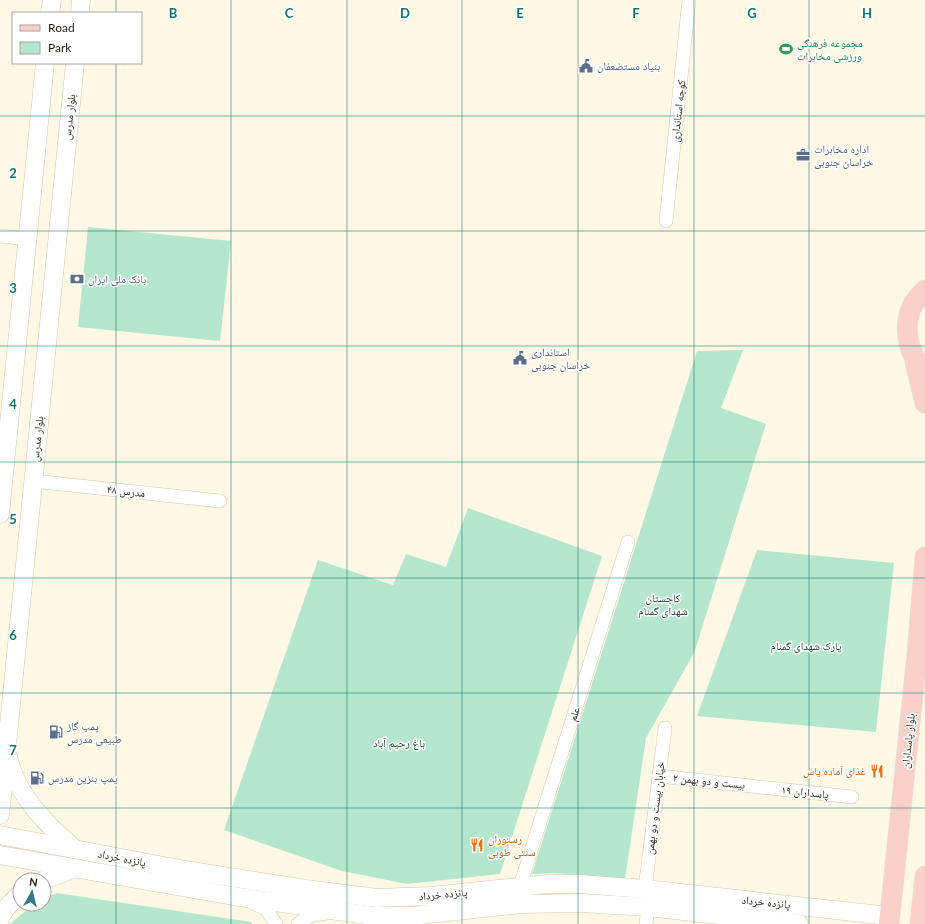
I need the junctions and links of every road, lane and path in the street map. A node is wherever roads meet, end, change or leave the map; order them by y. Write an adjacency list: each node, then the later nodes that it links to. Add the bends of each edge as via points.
1 (52, 0): 4 (main road)
2 (81, 0): 5 (main road)
3 (689, 0): 8 (street, کوچه استانداری)
4 (50, 12)
5 (80, 12)
6 (45, 64): 10 (main road)
7 (75, 64): 15 (main road, بلوار مدرس)
8 (666, 221)
9 (0, 236): 10 (street)
10 (28, 240): 14 (main road)
11 (924, 290): 12 (main road, via 908,318 907,333 909,348)
12 (920, 368): 13 (main road)
13 (925, 403)
14 (2, 479): 17 (main road)
15 (33, 481): 16 (street, مدرس ۴۸); 21 (main road, بلوار مدرس)
16 (220, 501)
17 (0, 514)
18 (628, 542): 33 (street, علم)
19 (925, 557): 40 (main road, بلوار پاسداران)
20 (665, 728): 22 (street, خیابان بیست و دو بهمن)
21 (7, 748): 25 (main road, بلوار مدرس); 27 (main road, via 18,784 34,810)
22 (659, 776): 23 (street, بیست و دو بهمن ۲); 34 (street, خیابان بیست و دو بهمن)
23 (759, 787): 24 (street, پاسداران ۱۹)
24 (852, 797)
25 (0, 815)
26 (0, 835): 27 (main road, پانزده خرداد)
27 (76, 849): 32 (main road, پانزده خرداد)
28 (0, 855): 29 (main road, پانزده خرداد)
29 (75, 868): 31 (main road); 32 (main road, پانزده خرداد)
30 (925, 876): 41 (main road)
31 (52, 877)
32 (184, 878): 33 (main road, پانزده خرداد, via 377,898 431,896); 35 (main road, پانزده خرداد)
33 (520, 886): 34 (main road, پانزده خرداد, via 580,884)
34 (645, 889): 40 (main road, پانزده خرداد)
35 (239, 897): 37 (main road, پانزده خرداد); 42 (street, via 266,909)
36 (12, 902): 39 (main road)
37 (339, 912): 38 (main road, پانزده خرداد, via 373,916 412,916 548,903 581,903); 43 (street, via 312,915)
38 (647, 916): 44 (main road, پانزده خرداد)
39 (0, 919)
40 (889, 920): 41 (main road)
41 (922, 921)
42 (276, 924)
43 (298, 924)
44 (799, 924)

